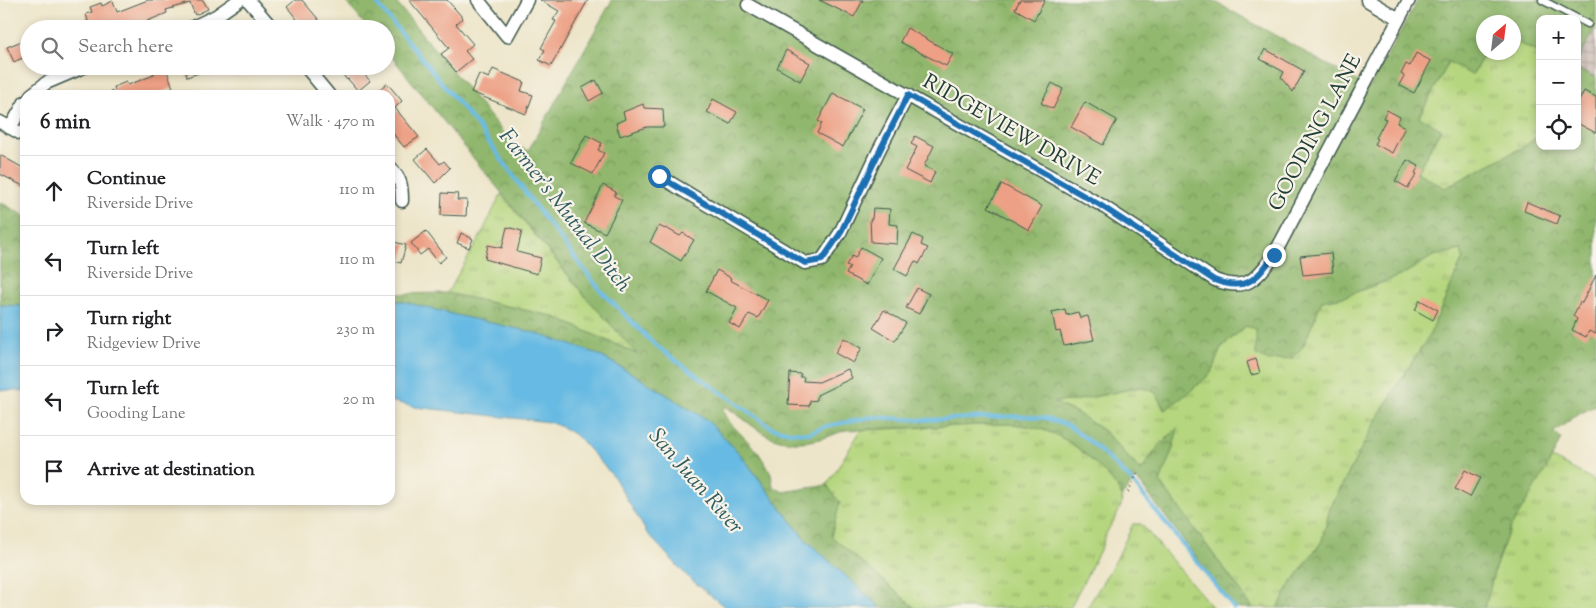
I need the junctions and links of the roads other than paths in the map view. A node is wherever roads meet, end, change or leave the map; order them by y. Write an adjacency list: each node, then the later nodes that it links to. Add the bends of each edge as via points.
1 (239, 0): 10 (street)
2 (248, 0): 11 (street)
3 (478, 0): 4 (street, via 508,36)
4 (527, 0)
5 (1367, 0): 9 (street)
6 (1409, 0): 9 (street, GOODING LANE)
7 (1542, 0): 12 (lane)
8 (748, 5): 17 (street, RIDGEVIEW DRIVE)
9 (1399, 19): 24 (street, GOODING LANE, via 1274,255)
10 (208, 20)
11 (265, 20)
12 (1588, 24)
13 (65, 75): 15 (street)
14 (312, 75): 16 (street)
15 (37, 90)
16 (325, 90)
17 (908, 95): 22 (street, via 840,234 822,260 805,263); 24 (street, RIDGEVIEW DRIVE, via 1100,205 1214,280 1228,285)
18 (20, 108): 19 (street)
19 (5, 125): 20 (street)
20 (20, 133)
21 (395, 173): 23 (street, via 402,187)
22 (659, 176)
23 (402, 201)
24 (1252, 281)

